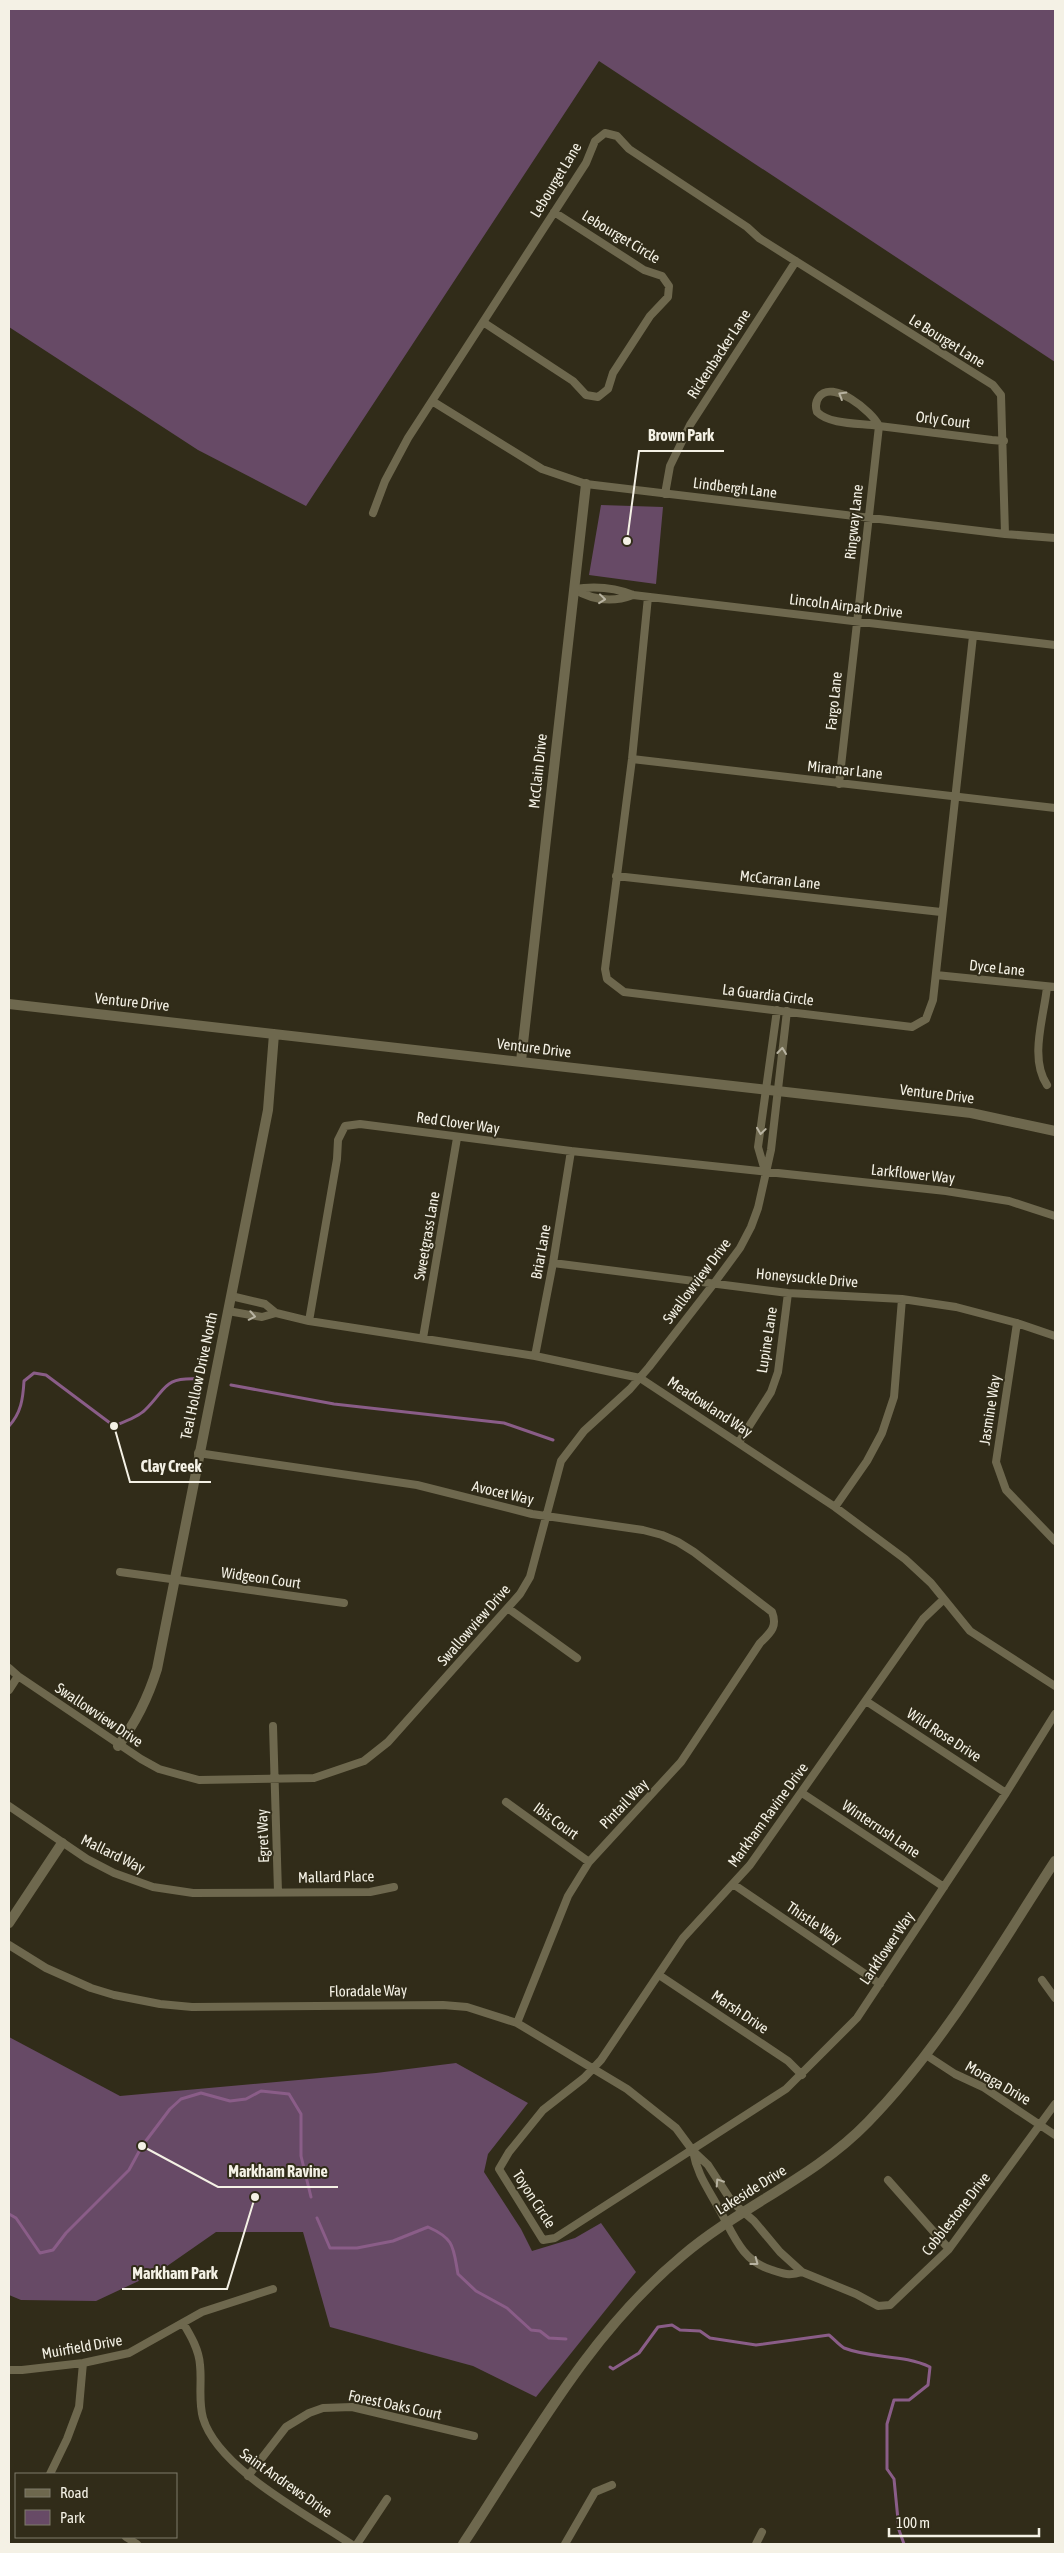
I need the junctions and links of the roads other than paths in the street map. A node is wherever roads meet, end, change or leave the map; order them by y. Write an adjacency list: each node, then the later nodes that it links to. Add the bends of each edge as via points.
1 (554, 212): 2 (street, Lebourget Lane, via 586,163 595,141 605,133 617,136 629,149 747,226); 4 (street, Lebourget Lane); 4 (street, Lebourget Circle, via 644,270 662,276 669,286 668,297 650,316 613,373 608,389 598,397 586,395 573,381)
2 (758, 238): 3 (street, Le Bourget Lane)
3 (796, 261): 7 (street, Le Bourget Lane, via 993,385 1001,395); 9 (street, Rickenbacker Lane, via 690,425 670,466)
4 (483, 322): 5 (street, Lebourget Lane)
5 (432, 401): 8 (street, Lindbergh Lane, via 542,469); 10 (street, Lebourget Lane, via 395,459)
6 (879, 426): 6 (street, Orly Court, one-way to 6, via 868,412 838,392 824,392 818,398 815,407 821,416); 7 (street, Orly Court); 11 (street, Ringway Lane)
7 (1004, 441): 12 (street, Le Bourget Lane)
8 (586, 484): 9 (street, Lindbergh Lane); 14 (street, McClain Drive)
9 (665, 494): 11 (street, Lindbergh Lane)
10 (373, 513)
11 (868, 518): 12 (street, Lindbergh Lane); 16 (street, Ringway Lane)
12 (1005, 534): 13 (street, Lindbergh Lane)
13 (1055, 538)
14 (574, 589): 15 (street, Lincoln Airpark Drive, via 588,586); 32 (street, McClain Drive)
15 (648, 597): 16 (street, Lincoln Airpark Drive); 19 (street, La Guardia Circle)
16 (857, 621): 17 (street, Lincoln Airpark Drive); 20 (street, Fargo Lane)
17 (973, 636): 18 (street, Lincoln Airpark Drive); 21 (street, La Guardia Circle)
18 (1055, 644)
19 (632, 759): 20 (street, Miramar Lane); 23 (street, La Guardia Circle)
20 (839, 784): 21 (street, Miramar Lane)
21 (955, 796): 22 (street, Miramar Lane); 24 (street, La Guardia Circle)
22 (1055, 808)
23 (616, 876): 24 (street, McCarran Lane); 29 (street, La Guardia Circle, via 605,969 607,979 615,987 624,992)
24 (941, 912): 25 (street, La Guardia Circle)
25 (936, 976): 26 (street, Dyce Lane); 30 (street, La Guardia Circle, via 930,1012 920,1024 912,1027)
26 (1047, 987): 27 (street, Dyce Lane); 33 (street, via 1038,1058)
27 (1055, 988)
28 (9, 1004): 31 (street, Venture Drive)
29 (777, 1010): 30 (street, La Guardia Circle); 34 (street, Swallowview Drive)
30 (787, 1011): 35 (street, Swallowview Drive, one-way to 30)
31 (274, 1034): 32 (street, Venture Drive); 44 (street, Teal Hollow Drive North, via 268,1110)
32 (521, 1061): 34 (street, Venture Drive)
33 (1047, 1085)
34 (766, 1089): 35 (street, Venture Drive); 39 (street, Swallowview Drive, one-way to 39, via 758,1147)
35 (778, 1091): 36 (street, Venture Drive, via 971,1113); 39 (street, Swallowview Drive, via 772,1150)
36 (1055, 1131)
37 (457, 1138): 38 (street, Red Clover Way); 48 (street, Red Clover Way, via 360,1124 345,1126 338,1140); 51 (street, Sweetgrass Lane)
38 (571, 1151): 39 (street, Red Clover Way); 41 (street, Briar Lane)
39 (765, 1171): 40 (street, Larkflower Way, via 946,1191 1009,1201); 42 (street, Swallowview Drive, via 751,1227)
40 (1055, 1216)
41 (553, 1263): 42 (street, Honeysuckle Drive); 52 (street, Briar Lane)
42 (716, 1282): 43 (street, Honeysuckle Drive); 53 (street, Swallowview Drive)
43 (788, 1293): 45 (street, Honeysuckle Drive); 54 (street, Lupine Lane, via 778,1372 771,1392)
44 (231, 1296): 46 (street, Teal Hollow Drive North); 47 (street, Meadowland Way, via 265,1304)
45 (902, 1299): 49 (street, Honeysuckle Drive, via 956,1307); 56 (street, via 894,1397 878,1440)
46 (228, 1311): 47 (street, Meadowland Way, one-way to 47, via 262,1317); 55 (street, Teal Hollow Drive North)
47 (276, 1313): 48 (street, Meadowland Way)
48 (309, 1320): 51 (street, Meadowland Way)
49 (1017, 1323): 50 (street, Honeysuckle Drive); 58 (street, Jasmine Way, via 996,1462 1006,1490)
50 (1055, 1336)
51 (423, 1338): 52 (street, Meadowland Way)
52 (535, 1356): 53 (street, Meadowland Way)
53 (640, 1378): 54 (street, Meadowland Way); 57 (street, Swallowview Drive, via 584,1431 567,1452 561,1461)
54 (739, 1442): 56 (street, Meadowland Way)
55 (198, 1453): 57 (street, Avocet Way, via 417,1485); 60 (street, Teal Hollow Drive North)
56 (835, 1507): 61 (street, Meadowland Way, via 905,1559)
57 (546, 1517): 63 (street, Swallowview Drive, via 530,1577); 64 (street, Avocet Way, via 643,1530 678,1542 772,1612)
58 (1055, 1541)
59 (120, 1572): 60 (street, Widgeon Court)
60 (174, 1579): 62 (street, Widgeon Court); 73 (street, Teal Hollow Drive North, via 149,1695)
61 (944, 1599): 68 (street, Meadowland Way, via 970,1631); 70 (street, Markham Ravine Drive, via 923,1619)
62 (344, 1603)
63 (509, 1609): 65 (street); 74 (street, Swallowview Drive, via 388,1742 364,1761 314,1778)
64 (775, 1619): 81 (street, Pintail Way, via 773,1630 760,1643 681,1762)
65 (577, 1658)
66 (9, 1668): 67 (street, Swallowview Drive)
67 (18, 1676): 69 (street); 73 (street, Swallowview Drive)
68 (1055, 1686)
69 (9, 1690)
70 (866, 1701): 75 (street, Wild Rose Drive); 76 (street, Markham Ravine Drive)
71 (1055, 1714): 75 (street, Larkflower Way)
72 (273, 1726): 74 (street, Egret Way)
73 (118, 1746): 74 (street, Swallowview Drive, via 159,1769 178,1775 219,1781)
74 (275, 1780): 85 (street, Egret Way)
75 (1006, 1793): 84 (street, Larkflower Way)
76 (802, 1794): 82 (street, Markham Ravine Drive); 84 (street, Winterrush Lane)
77 (506, 1802): 81 (street, Ibis Court)
78 (9, 1806): 79 (street, Mallard Way)
79 (62, 1843): 85 (street, Mallard Way, via 114,1873 154,1887 193,1893); 86 (street)
80 (1055, 1861): 93 (street, Lakeside Drive)
81 (589, 1862): 92 (street, Pintail Way, via 568,1896)
82 (733, 1884): 88 (street, Markham Ravine Drive, via 693,1926); 90 (street, Thistle Way)
83 (394, 1887): 85 (street, Mallard Place, via 370,1892)
84 (944, 1887): 90 (street, Larkflower Way)
85 (278, 1892)
86 (9, 1923)
87 (9, 1945): 92 (street, Floradale Way, via 68,1979 138,2000 192,2007 443,2005 467,2007)
88 (659, 1974): 94 (street, Markham Ravine Drive); 95 (street, Marsh Drive, via 788,2061)
89 (1042, 1980): 91 (street)
90 (880, 1984): 95 (street, Larkflower Way, via 857,2018)
91 (1055, 1998)
92 (517, 2023): 94 (street, Floradale Way)
93 (926, 2055): 97 (street, Moraga Drive, via 983,2087); 101 (street, Lakeside Drive, via 892,2096 845,2143 803,2176)
94 (593, 2069): 99 (street, Floradale Way, via 653,2109 676,2128); 99 (street, Toyon Circle, via 543,2110 499,2169 543,2240 555,2238)
95 (802, 2075): 99 (street, Larkflower Way)
96 (1055, 2104): 97 (street, Cobblestone Drive)
97 (1041, 2126): 98 (street, Moraga Drive); 103 (street, Cobblestone Drive)
98 (1055, 2135)
99 (693, 2151): 101 (street, Floradale Way, one-way to 99, via 732,2202 708,2164); 102 (street, Floradale Way, via 697,2171)
100 (888, 2180): 103 (street)
101 (743, 2213): 102 (street, Lakeside Drive); 104 (street, Cobblestone Drive)
102 (727, 2223): 104 (street, Cobblestone Drive, one-way to 104, via 731,2234 753,2262 786,2275); 117 (street, Lakeside Drive, via 681,2256 618,2318 570,2381)
103 (949, 2250): 104 (street, Cobblestone Drive, via 890,2305 878,2306)
104 (802, 2272)
105 (273, 2289): 106 (street, Muirfield Drive, via 216,2306)
106 (183, 2323): 107 (street, Muirfield Drive, via 129,2353); 111 (street, Saint Andrews Drive, via 200,2364 200,2400 211,2438)
107 (83, 2363): 108 (street, Muirfield Drive); 110 (street, via 79,2407)
108 (9, 2370)
109 (474, 2436): 111 (street, Forest Oaks Court, via 352,2406 324,2408 286,2427)
110 (50, 2473)
111 (248, 2476): 115 (street, Saint Andrews Drive)
112 (612, 2485): 118 (street, via 595,2492)
113 (387, 2499): 116 (street)
114 (762, 2532): 119 (street)
115 (351, 2544)
116 (357, 2544)
117 (463, 2544)
118 (565, 2544)
119 (756, 2544)

